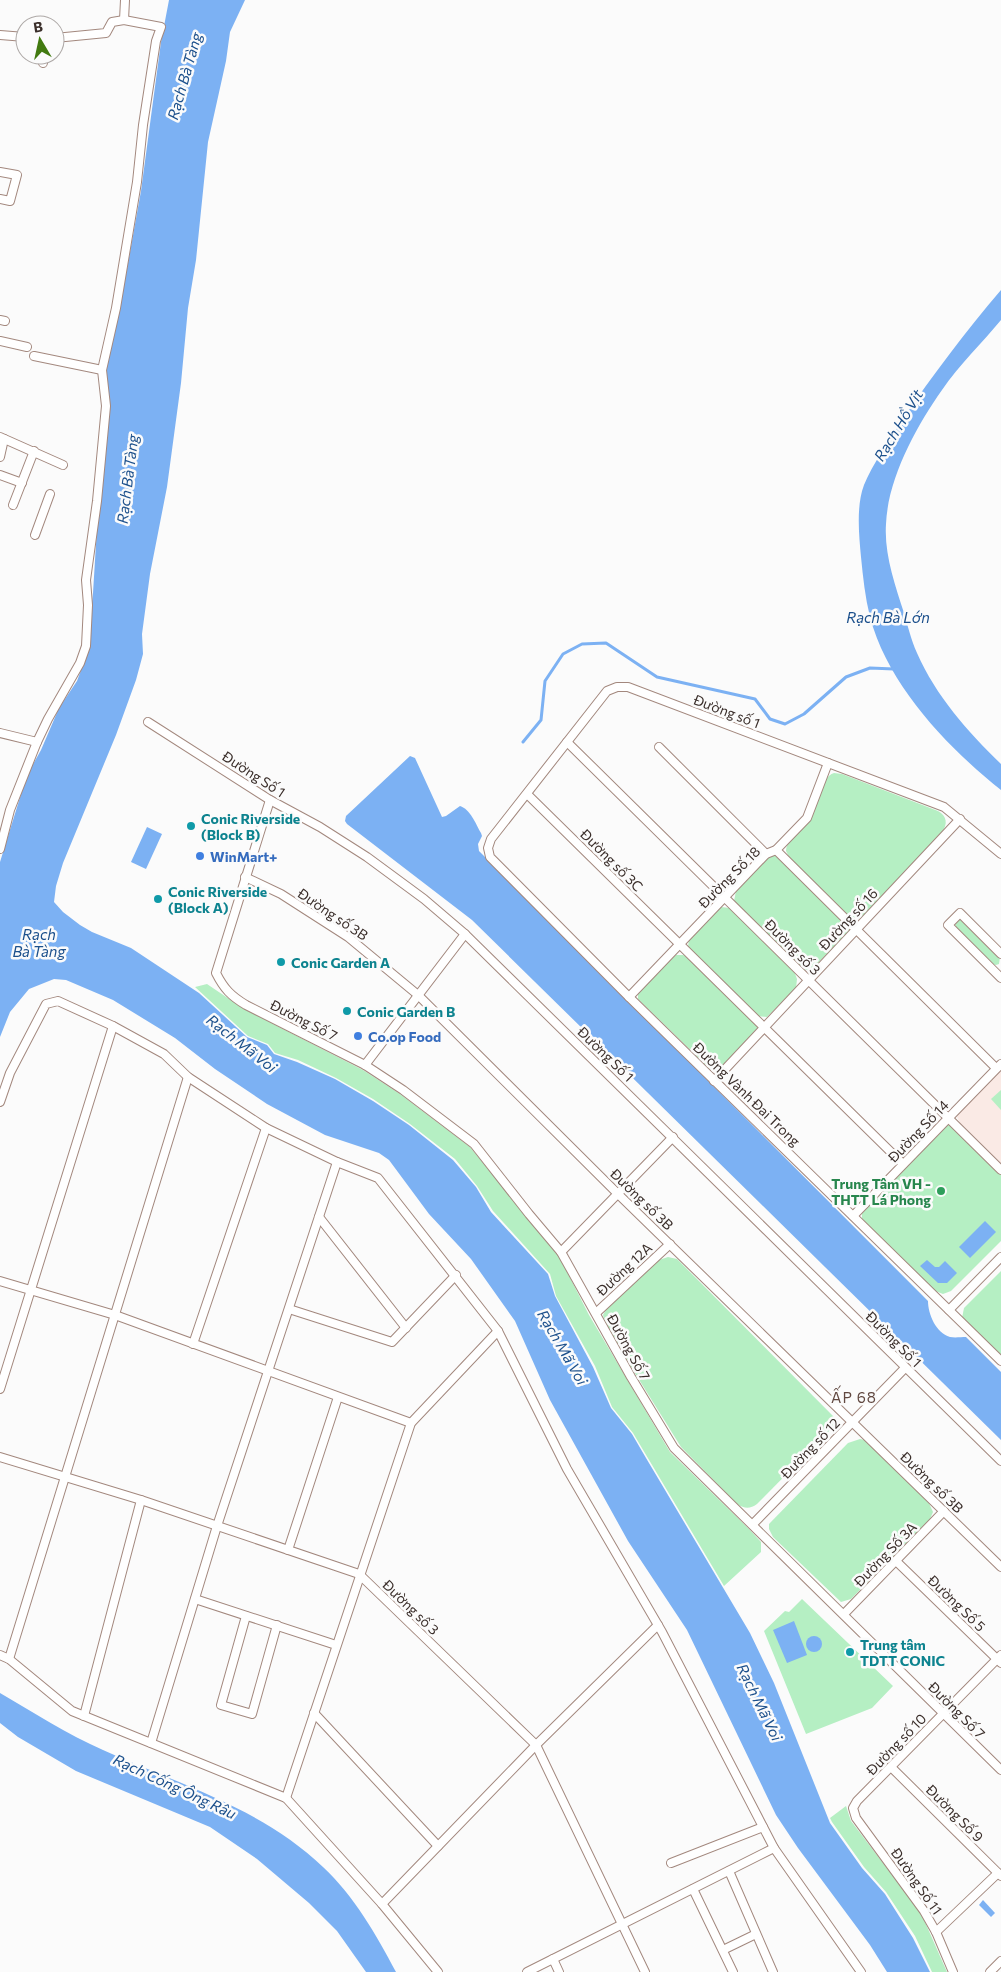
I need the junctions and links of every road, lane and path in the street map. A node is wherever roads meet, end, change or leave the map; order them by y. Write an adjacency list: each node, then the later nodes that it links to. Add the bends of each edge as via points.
1 (125, 0): 2 (street)
2 (124, 20): 5 (street, via 112,22 106,33); 11 (street, via 161,27 156,41 116,308)
3 (0, 35): 4 (street)
4 (15, 36)
5 (65, 37)
6 (0, 172): 7 (street, via 17,175 10,201)
7 (0, 198)
8 (0, 341): 9 (street)
9 (27, 347)
10 (34, 356): 11 (street)
11 (102, 370): 23 (street, via 106,406 86,580 86,646)
12 (2, 438): 13 (street); 14 (street)
13 (34, 451): 15 (street); 17 (street)
14 (0, 457)
15 (63, 465)
16 (0, 475): 17 (street)
17 (22, 483): 19 (street)
18 (50, 494): 20 (street)
19 (14, 505)
20 (35, 535)
21 (148, 722): 28 (street, Đường Số 1)
22 (0, 733): 23 (street)
23 (37, 742): 31 (street, via 10,810)
24 (567, 742): 26 (street, Đường số 1, via 607,691 628,687); 27 (street, Đường số 1); 36 (street, Đường số 3)
25 (659, 747): 33 (street)
26 (828, 763): 29 (street, Đường số 1, via 944,807); 32 (street, Đường Số 18, via 807,818)
27 (527, 794): 30 (street, Đường số 1); 39 (street, Đường số 3C)
28 (270, 800): 35 (street); 38 (street, Đường Số 1, via 367,857)
29 (960, 819): 34 (street, Đường số 1); 37 (street, Đường số 16)
30 (490, 839): 44 (street, Đường Vành Đai Trong, via 490,857)
31 (0, 849)
32 (776, 850): 33 (street, Đường Số 18); 37 (street)
33 (766, 854): 36 (street, Đường Số 18)
34 (1001, 854)
35 (245, 877): 43 (street, Đường số 3B, via 281,894 348,937); 47 (street, Đường Số 7, via 216,973 224,988 231,996)
36 (725, 898): 39 (street, Đường Số 18); 42 (street, Đường số 3)
37 (857, 928): 42 (street, Đường số 16); 48 (street)
38 (465, 934): 43 (street); 54 (street, Đường Số 1)
39 (680, 945): 44 (street, Đường Số 18); 46 (street)
40 (1001, 954): 41 (street, via 960,913 948,925)
41 (1001, 977)
42 (808, 980): 46 (street, Đường số 16); 52 (street, Đường số 3)
43 (418, 995): 47 (street); 58 (street, Đường số 3B)
44 (629, 997): 50 (street, Đường Vành Đai Trong)
45 (112, 1026): 49 (street, via 164,1054); 51 (street, via 58,1001 46,1004 10,1073); 66 (street)
46 (764, 1027): 50 (street, Đường số 16); 56 (street)
47 (365, 1065): 62 (street, Đường Số 7, via 474,1144)
48 (999, 1066): 52 (street, Đường Số 14)
49 (188, 1077): 53 (street); 70 (street)
50 (714, 1080): 59 (street, Đường Vành Đai Trong)
51 (0, 1102)
52 (948, 1117): 56 (street, Đường Số 14); 57 (street, Đường số 3)
53 (266, 1128): 55 (street); 73 (street)
54 (673, 1137): 58 (street); 75 (street, Đường Số 1)
55 (337, 1162): 60 (street); 64 (street, via 378,1178)
56 (902, 1164): 59 (street, Đường Số 14)
57 (1001, 1170)
58 (618, 1194): 61 (street, Đường số 3B); 62 (street)
59 (853, 1216): 68 (street, Đường Vành Đai Trong)
60 (319, 1217): 67 (street); 71 (street)
61 (670, 1244): 69 (street, Đường 12A); 79 (street, Đường số 3B)
62 (561, 1252): 69 (street, Đường Số 7)
63 (1001, 1257): 68 (street)
64 (456, 1276): 71 (street); 72 (street)
65 (0, 1281): 66 (street)
66 (31, 1290): 70 (street); 77 (street)
67 (289, 1309): 71 (street, via 392,1342); 76 (street)
68 (949, 1310): 74 (street, Đường Vành Đai Trong)
69 (596, 1313): 86 (street, Đường Số 7, via 674,1448)
70 (115, 1315): 73 (street); 83 (street)
71 (406, 1328)
72 (498, 1331): 80 (street); 96 (street, via 567,1469)
73 (193, 1344): 76 (street)
74 (1001, 1361)
75 (905, 1368): 79 (street, Đường số 12); 82 (street, Đường Số 1)
76 (268, 1372): 78 (street); 87 (street)
77 (0, 1389)
78 (338, 1397): 80 (street); 88 (street)
79 (852, 1422): 85 (street, Đường số 3B); 86 (street, Đường số 12)
80 (411, 1423): 91 (street)
81 (0, 1457): 83 (street, Đường số 3)
82 (1001, 1461)
83 (65, 1476): 84 (street, Đường số 3); 99 (street)
84 (141, 1500): 87 (street, Đường số 3); 103 (street)
85 (944, 1511): 89 (street, Đường Số 3A); 90 (street, Đường số 3B)
86 (753, 1524): 93 (street, Đường Số 7)
87 (217, 1526): 88 (street, Đường số 3); 92 (street)
88 (288, 1550): 91 (street, Đường số 3)
89 (896, 1561): 93 (street, Đường Số 3A); 100 (street, Đường Số 5)
90 (1001, 1567)
91 (360, 1574): 97 (street); 105 (street, Đường số 3)
92 (195, 1599): 94 (street); 104 (street)
93 (844, 1614): 101 (street, Đường Số 7)
94 (246, 1616): 95 (street); 95 (street, via 221,1705 252,1714)
95 (277, 1625): 97 (street)
96 (658, 1625): 105 (street); 110 (street)
97 (336, 1645): 102 (street)
98 (0, 1655): 99 (street)
99 (9, 1659): 103 (street, via 72,1711)
100 (1000, 1659): 101 (street, Đường số 10)
101 (943, 1713): 106 (street, Đường số 10); 107 (street, Đường Số 7)
102 (314, 1714): 108 (street); 111 (street)
103 (84, 1716): 104 (street)
104 (151, 1743): 108 (street)
105 (536, 1745): 111 (street); 118 (street, Đường số 3)
106 (891, 1767): 109 (street, Đường số 10); 115 (street, Đường Số 9)
107 (1001, 1770)
108 (286, 1798): 117 (street)
109 (853, 1808): 119 (street, Đường Số 11, via 856,1818 924,1910)
110 (763, 1827): 112 (street); 113 (street)
111 (438, 1846): 117 (street)
112 (774, 1848): 114 (street); 130 (street)
113 (671, 1863)
114 (729, 1871): 116 (street); 120 (street)
115 (999, 1874): 119 (street)
116 (693, 1889): 118 (street); 121 (street)
117 (382, 1904): 124 (street)
118 (622, 1924): 122 (street); 127 (street, Đường số 3)
119 (936, 1932): 131 (street, Đường Số 11)
120 (756, 1934): 121 (street); 129 (street)
121 (723, 1950): 128 (street)
122 (553, 1959): 125 (street); 126 (street)
123 (1001, 1960): 132 (street)
124 (438, 1972)
125 (528, 1972)
126 (559, 1972)
127 (645, 1972)
128 (734, 1972)
129 (773, 1972)
130 (860, 1972)
131 (953, 1972)
132 (990, 1972)

